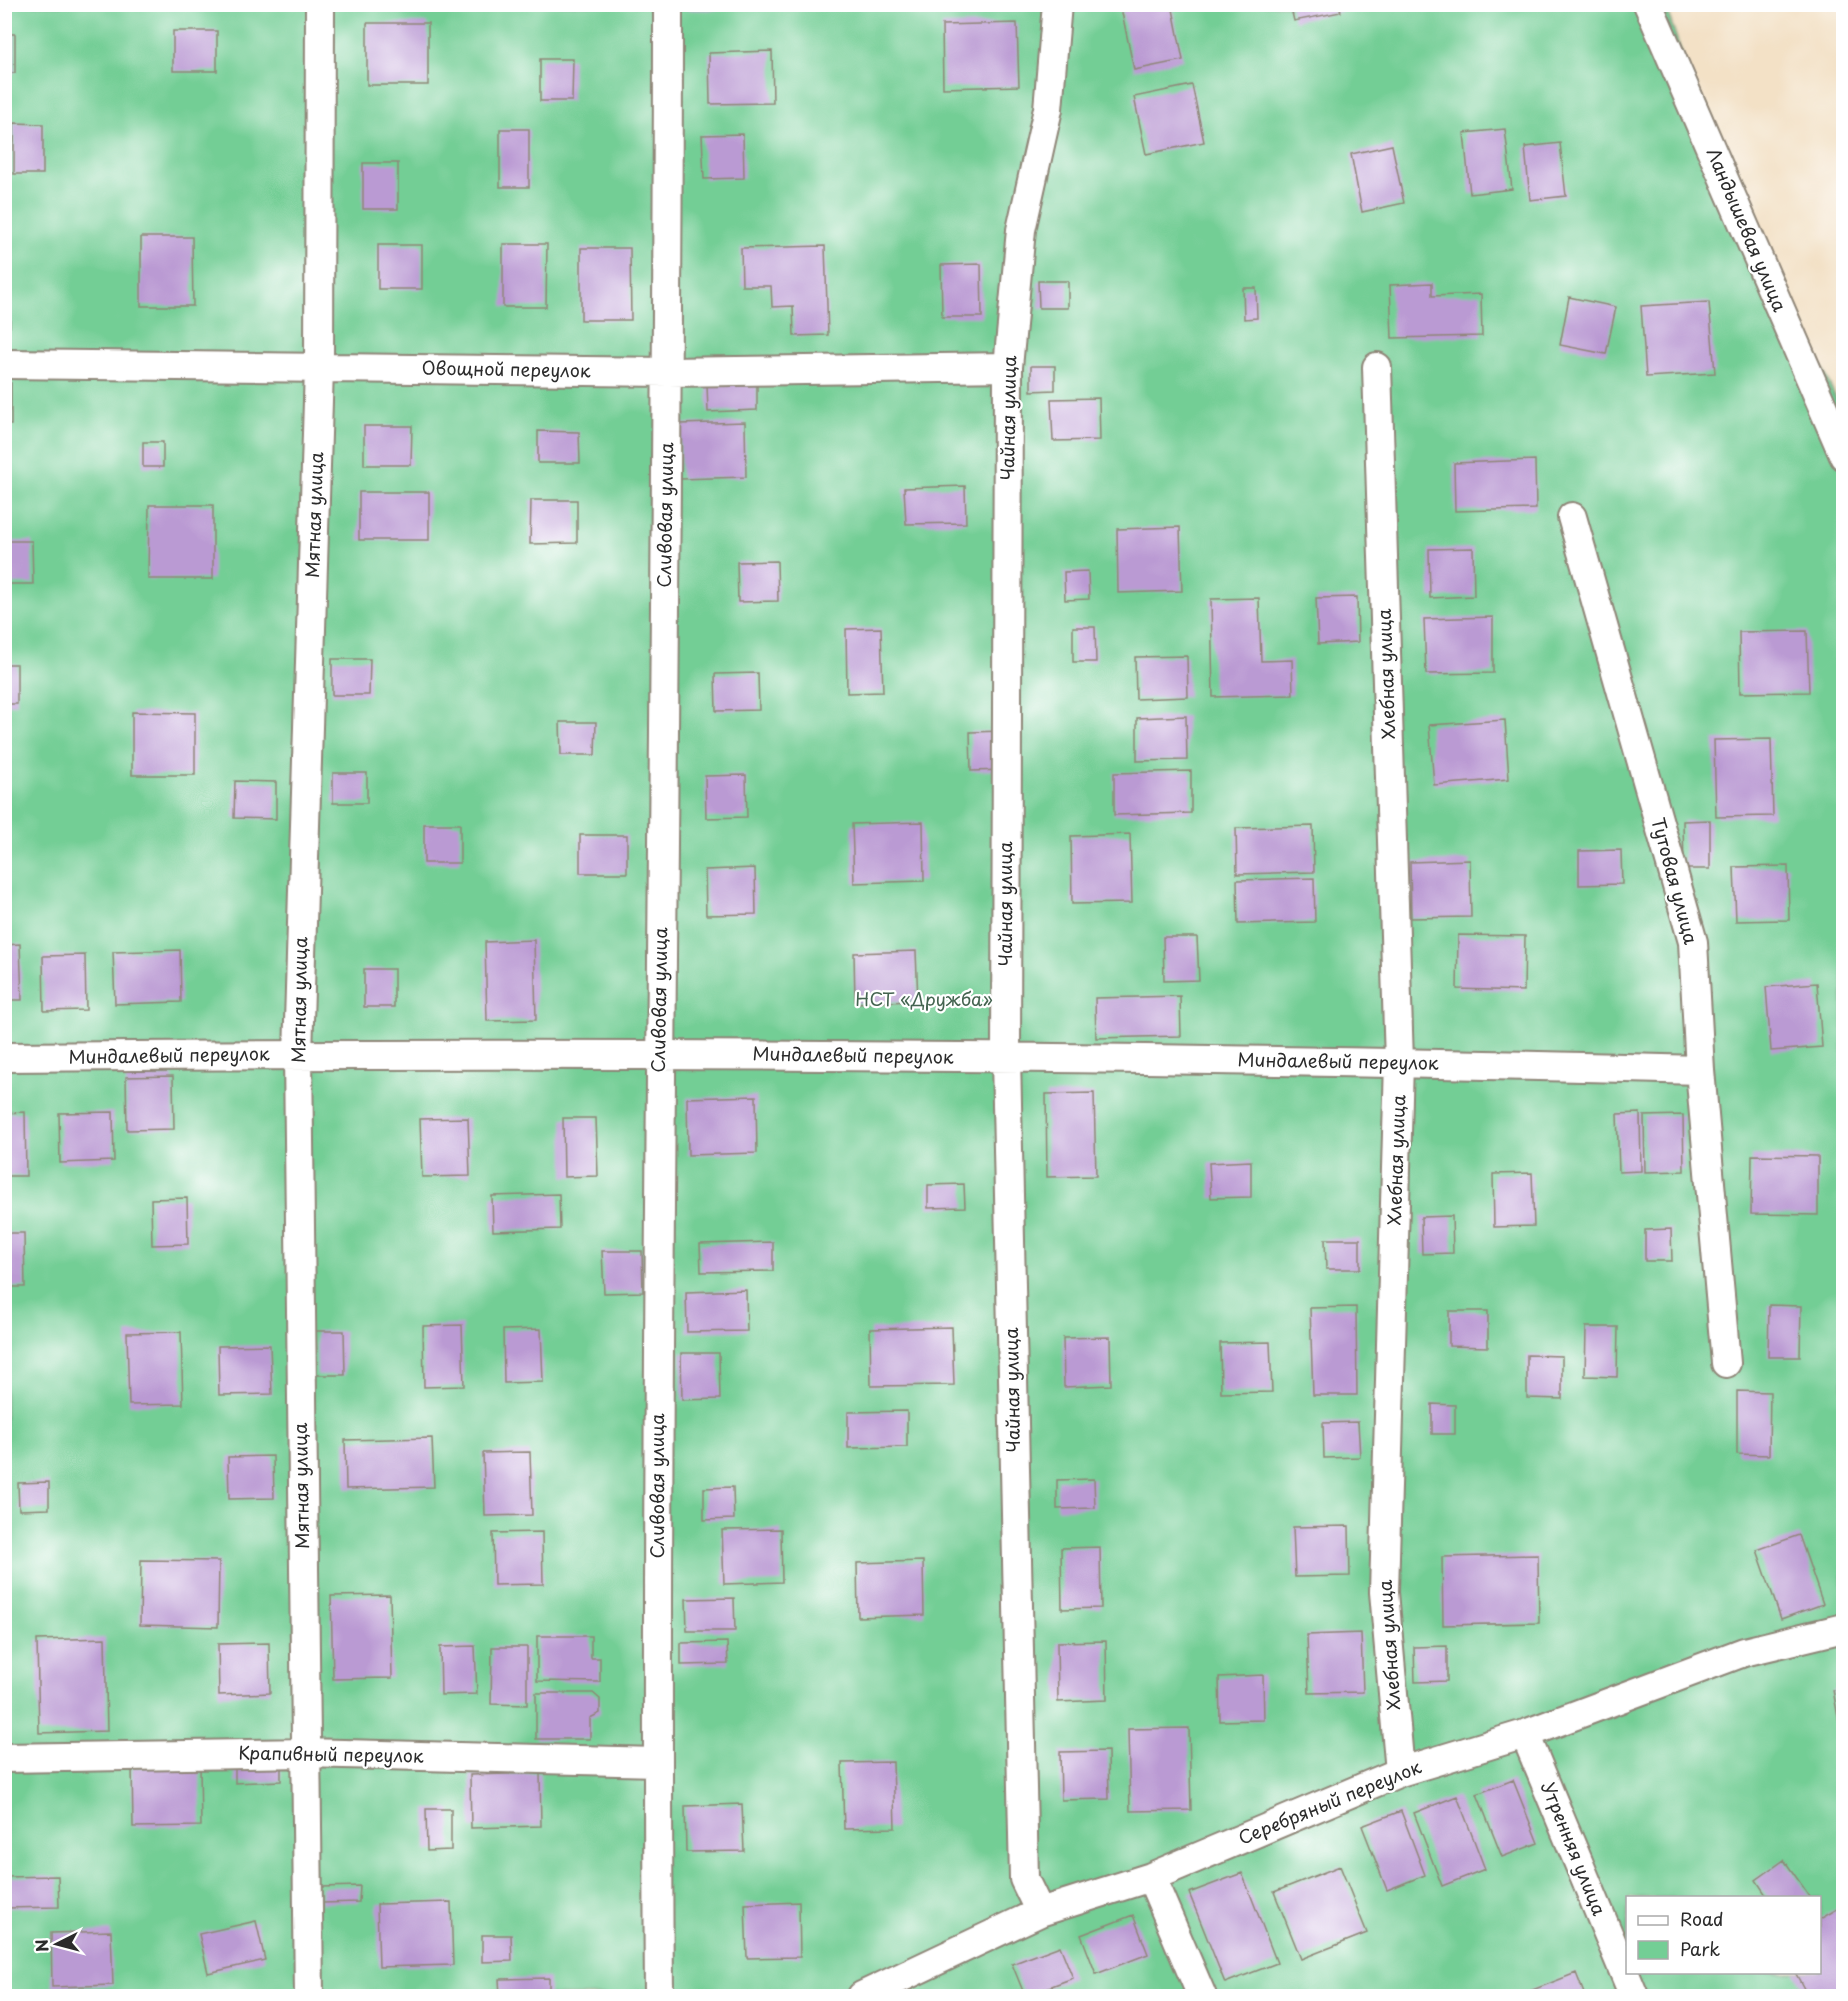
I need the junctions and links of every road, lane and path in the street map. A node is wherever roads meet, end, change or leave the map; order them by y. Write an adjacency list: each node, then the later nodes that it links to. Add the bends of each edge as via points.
1 (320, 4): 8 (street, Мятная улица)
2 (668, 4): 9 (street, Сливовая улица)
3 (1058, 4): 6 (street, Чайная улица, via 1048,109 1021,230)
4 (1648, 4): 10 (street, Ландышевая улица)
5 (4, 364): 8 (street, Овощной переулок)
6 (1008, 367): 9 (street, Овощной переулок); 15 (street, Чайная улица)
7 (1377, 367): 16 (street, Хлебная улица)
8 (319, 368): 9 (street, Овощной переулок); 13 (street, Мятная улица)
9 (668, 372): 12 (street, Сливовая улица)
10 (1844, 456)
11 (1572, 517): 17 (street, Тутовая улица, via 1693,942)
12 (659, 1053): 13 (street, Миндалевый переулок); 15 (street, Миндалевый переулок); 23 (street, Сливовая улица)
13 (298, 1054): 14 (street, Миндалевый переулок); 21 (street, Мятная улица)
14 (4, 1057)
15 (1006, 1058): 16 (street, Миндалевый переулок); 26 (street, Чайная улица, via 1024,1879)
16 (1400, 1062): 17 (street, Миндалевый переулок); 24 (street, Хлебная улица, via 1384,1592)
17 (1700, 1070): 18 (street, Тутовая улица)
18 (1726, 1363)
19 (1844, 1628): 20 (street, Серебряный переулок, via 1744,1652)
20 (1526, 1734): 24 (street, Серебряный переулок); 31 (street, Утренняя улица)
21 (305, 1753): 22 (street, Крапивный переулок); 23 (street, Крапивный переулок); 27 (street, Мятная улица)
22 (4, 1758)
23 (657, 1762): 28 (street, Сливовая улица)
24 (1400, 1772): 25 (street, Серебряный переулок)
25 (1151, 1877): 26 (street, Серебряный переулок); 30 (street)
26 (1040, 1912): 29 (street, Серебряный переулок)
27 (309, 1996)
28 (659, 1996)
29 (862, 1996)
30 (1202, 1996)
31 (1634, 1996)

